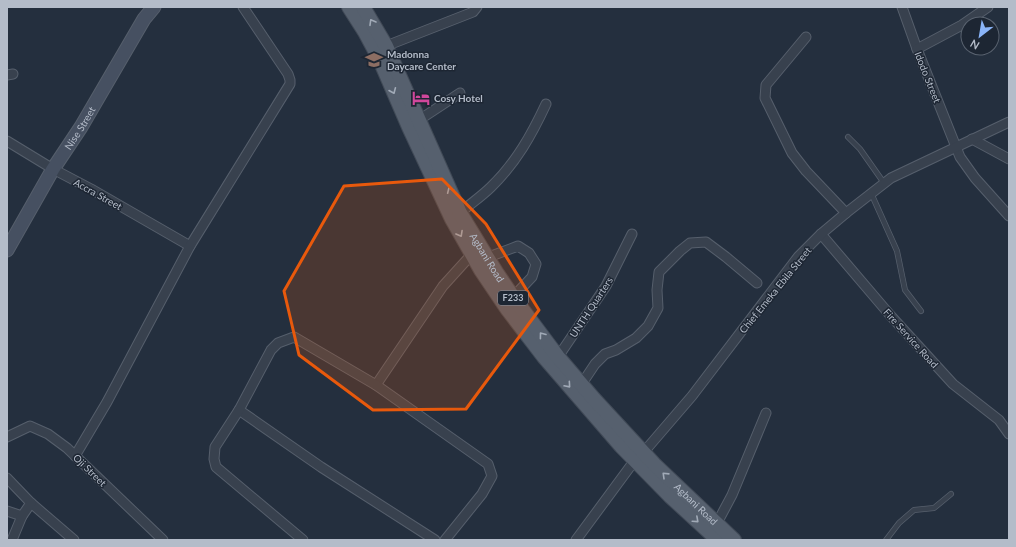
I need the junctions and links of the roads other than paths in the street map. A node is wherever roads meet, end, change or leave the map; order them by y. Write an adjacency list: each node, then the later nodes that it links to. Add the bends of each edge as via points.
1 (154, 7): 20 (main road, Nise Street, via 144,19 81,127)
2 (243, 7): 29 (street, via 288,74 290,84)
3 (350, 7): 31 (main road, Agbani Road / F233, one-way to 31, via 380,60 445,205)
4 (363, 7): 9 (main road, Agbani Road / F233, one-way to 4)
5 (477, 7): 9 (street, via 473,12)
6 (902, 7): 10 (street, Idodo Street)
7 (988, 7): 10 (street, via 962,25)
8 (806, 37): 24 (street, via 766,85 765,98 792,153 806,172)
9 (386, 46): 13 (main road, Agbani Road / F233)
10 (917, 49): 18 (street, Idodo Street)
11 (460, 93): 13 (street)
12 (546, 104): 23 (street, via 519,155 491,187)
13 (419, 120): 23 (main road, Agbani Road / F233, one-way to 13)
14 (1009, 122): 16 (street, Chief Emeka Ebila Street)
15 (848, 137): 21 (lane, via 860,149)
16 (972, 139): 18 (street, Chief Emeka Ebila Street); 19 (street)
17 (7, 141): 20 (street, Accra Street)
18 (957, 147): 21 (street, Chief Emeka Ebila Street); 25 (street, Idodo Street, via 960,157 975,178)
19 (1009, 159)
20 (53, 169): 26 (main road, Nise Street); 29 (street, Accra Street)
21 (884, 183): 22 (street, Chief Emeka Ebila Street)
22 (871, 193): 24 (street, Chief Emeka Ebila Street); 35 (lane, via 897,251 905,290)
23 (460, 213): 32 (main road, Agbani Road / F233)
24 (846, 213): 28 (street, Chief Emeka Ebila Street)
25 (1009, 216)
26 (12, 233): 30 (main road, Nise Street)
27 (632, 234): 36 (street, UNTH Quarters, via 606,286)
28 (821, 234): 41 (street, Fire Service Road, via 953,384 999,420); 44 (street, Chief Emeka Ebila Street, via 798,257 692,396)
29 (190, 246): 43 (street, via 107,402)
30 (7, 250)
31 (472, 254): 37 (street, via 443,286); 44 (main road, Agbani Road / F233, one-way to 44, via 508,310 544,357)
32 (486, 258): 34 (main road, Agbani Road / F233); 34 (street, via 518,246 529,253 536,264 532,277)
33 (757, 283): 38 (street, via 706,242 690,243 659,272 658,308 648,326 636,338 605,354)
34 (513, 297): 36 (main road, Agbani Road / F233, one-way to 34)
35 (921, 311)
36 (558, 357): 38 (main road, Agbani Road / F233)
37 (376, 385): 39 (street, via 294,337 278,342 271,350); 56 (street, via 488,464 492,476 482,494)
38 (582, 385): 44 (main road, Agbani Road / F233)
39 (239, 410): 54 (street, via 215,447 216,467); 55 (street, via 321,467)
40 (766, 413): 50 (street, via 732,495)
41 (1009, 434)
42 (7, 437): 43 (street, Oji Street, via 30,426 56,438)
43 (75, 456): 53 (street, Oji Street)
44 (639, 457): 50 (main road, Agbani Road / F233, one-way to 44); 57 (street, Chief Emeka Ebila Street); 58 (main road, Agbani Road / F233, one-way to 58, via 670,496)
45 (7, 478): 47 (street)
46 (951, 494): 60 (lane, via 934,508 914,510)
47 (31, 503): 49 (street); 52 (street)
48 (7, 511): 49 (street)
49 (22, 516): 51 (street)
50 (716, 525): 59 (main road, Agbani Road / F233)
51 (12, 540)
52 (74, 540)
53 (162, 540)
54 (303, 540)
55 (435, 540)
56 (445, 540)
57 (576, 540)
58 (718, 540)
59 (734, 540)
60 (886, 540)

